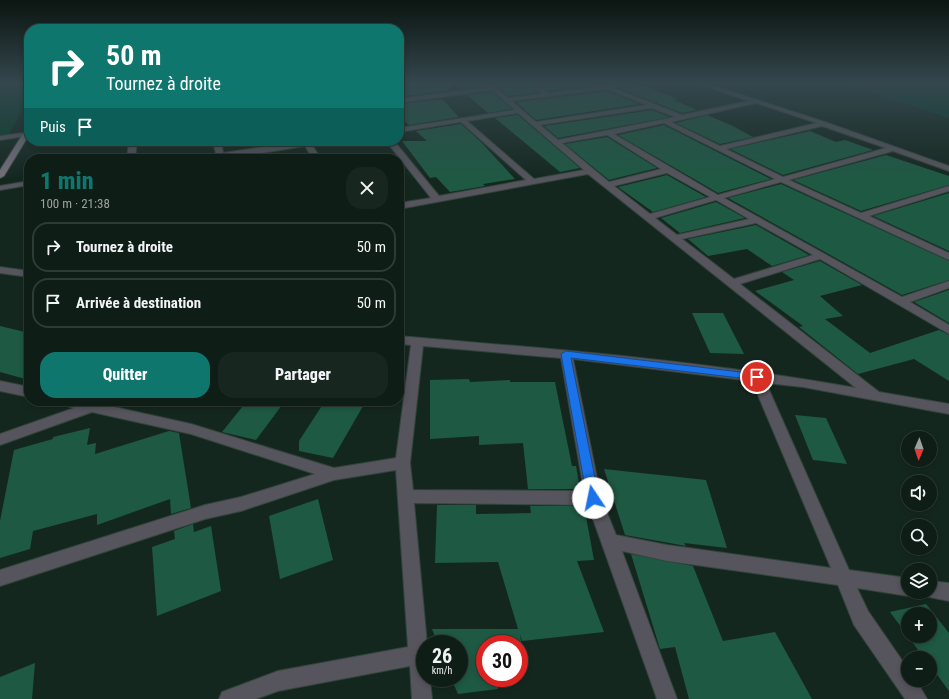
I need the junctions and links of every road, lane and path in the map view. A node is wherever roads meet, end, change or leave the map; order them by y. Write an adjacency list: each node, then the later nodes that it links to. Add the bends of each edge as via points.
1 (496, 115): 8 (street)
2 (523, 115): 11 (street)
3 (596, 115): 11 (street)
4 (675, 115): 7 (street)
5 (692, 115): 7 (street)
6 (797, 115): 10 (street)
7 (681, 117): 9 (street)
8 (462, 120): 12 (street); 29 (street)
9 (665, 121): 14 (street); 19 (street)
10 (823, 123): 19 (street); 20 (street)
11 (535, 124): 17 (street)
12 (404, 129)
13 (24, 133): 16 (street)
14 (608, 133): 17 (street); 25 (street)
15 (24, 136): 23 (main road)
16 (0, 138)
17 (556, 142): 26 (street)
18 (284, 146): 21 (street)
19 (719, 148): 28 (street)
20 (895, 148): 24 (street); 28 (street)
21 (242, 154)
22 (404, 163): 35 (street)
23 (3, 166): 27 (main road)
24 (949, 169)
25 (668, 170): 31 (street); 34 (street)
26 (590, 171): 29 (street); 31 (street)
27 (0, 176)
28 (783, 180): 34 (street); 37 (street)
29 (532, 181): 35 (street)
30 (24, 185): 32 (street)
31 (606, 185): 38 (street)
32 (0, 188)
33 (949, 188): 37 (street)
34 (718, 198): 38 (street); 39 (street)
35 (437, 199): 36 (street)
36 (404, 205)
37 (861, 216): 42 (street)
38 (647, 217): 40 (street)
39 (757, 220): 40 (street); 41 (street)
40 (674, 238): 45 (street)
41 (821, 256): 45 (street); 47 (street)
42 (949, 257)
43 (0, 270): 44 (street)
44 (24, 273)
45 (731, 283): 55 (street)
46 (949, 284): 47 (street)
47 (901, 301): 48 (street)
48 (949, 330)
49 (404, 341): 50 (street)
50 (417, 343): 51 (street); 60 (street)
51 (566, 354): 52 (street); 63 (street)
52 (757, 377): 55 (street); 66 (street)
53 (0, 386): 54 (street)
54 (24, 391)
55 (875, 396): 58 (street)
56 (87, 406): 57 (street)
57 (91, 407): 59 (street); 61 (street, via 191,429)
58 (949, 409)
59 (0, 440)
60 (403, 463): 61 (street); 62 (street)
61 (334, 474): 65 (street, via 241,504 205,512)
62 (405, 496): 63 (street); 70 (street)
63 (593, 498): 64 (street)
64 (610, 541): 66 (street, via 668,553); 75 (street)
65 (0, 578)
66 (844, 580): 67 (street); 76 (street, via 861,618)
67 (901, 586)
68 (937, 591): 69 (street)
69 (949, 592)
70 (416, 635)
71 (416, 656): 73 (street, via 278,681)
72 (421, 687): 74 (street)
73 (229, 699)
74 (422, 699)
75 (667, 699)
76 (917, 699)

